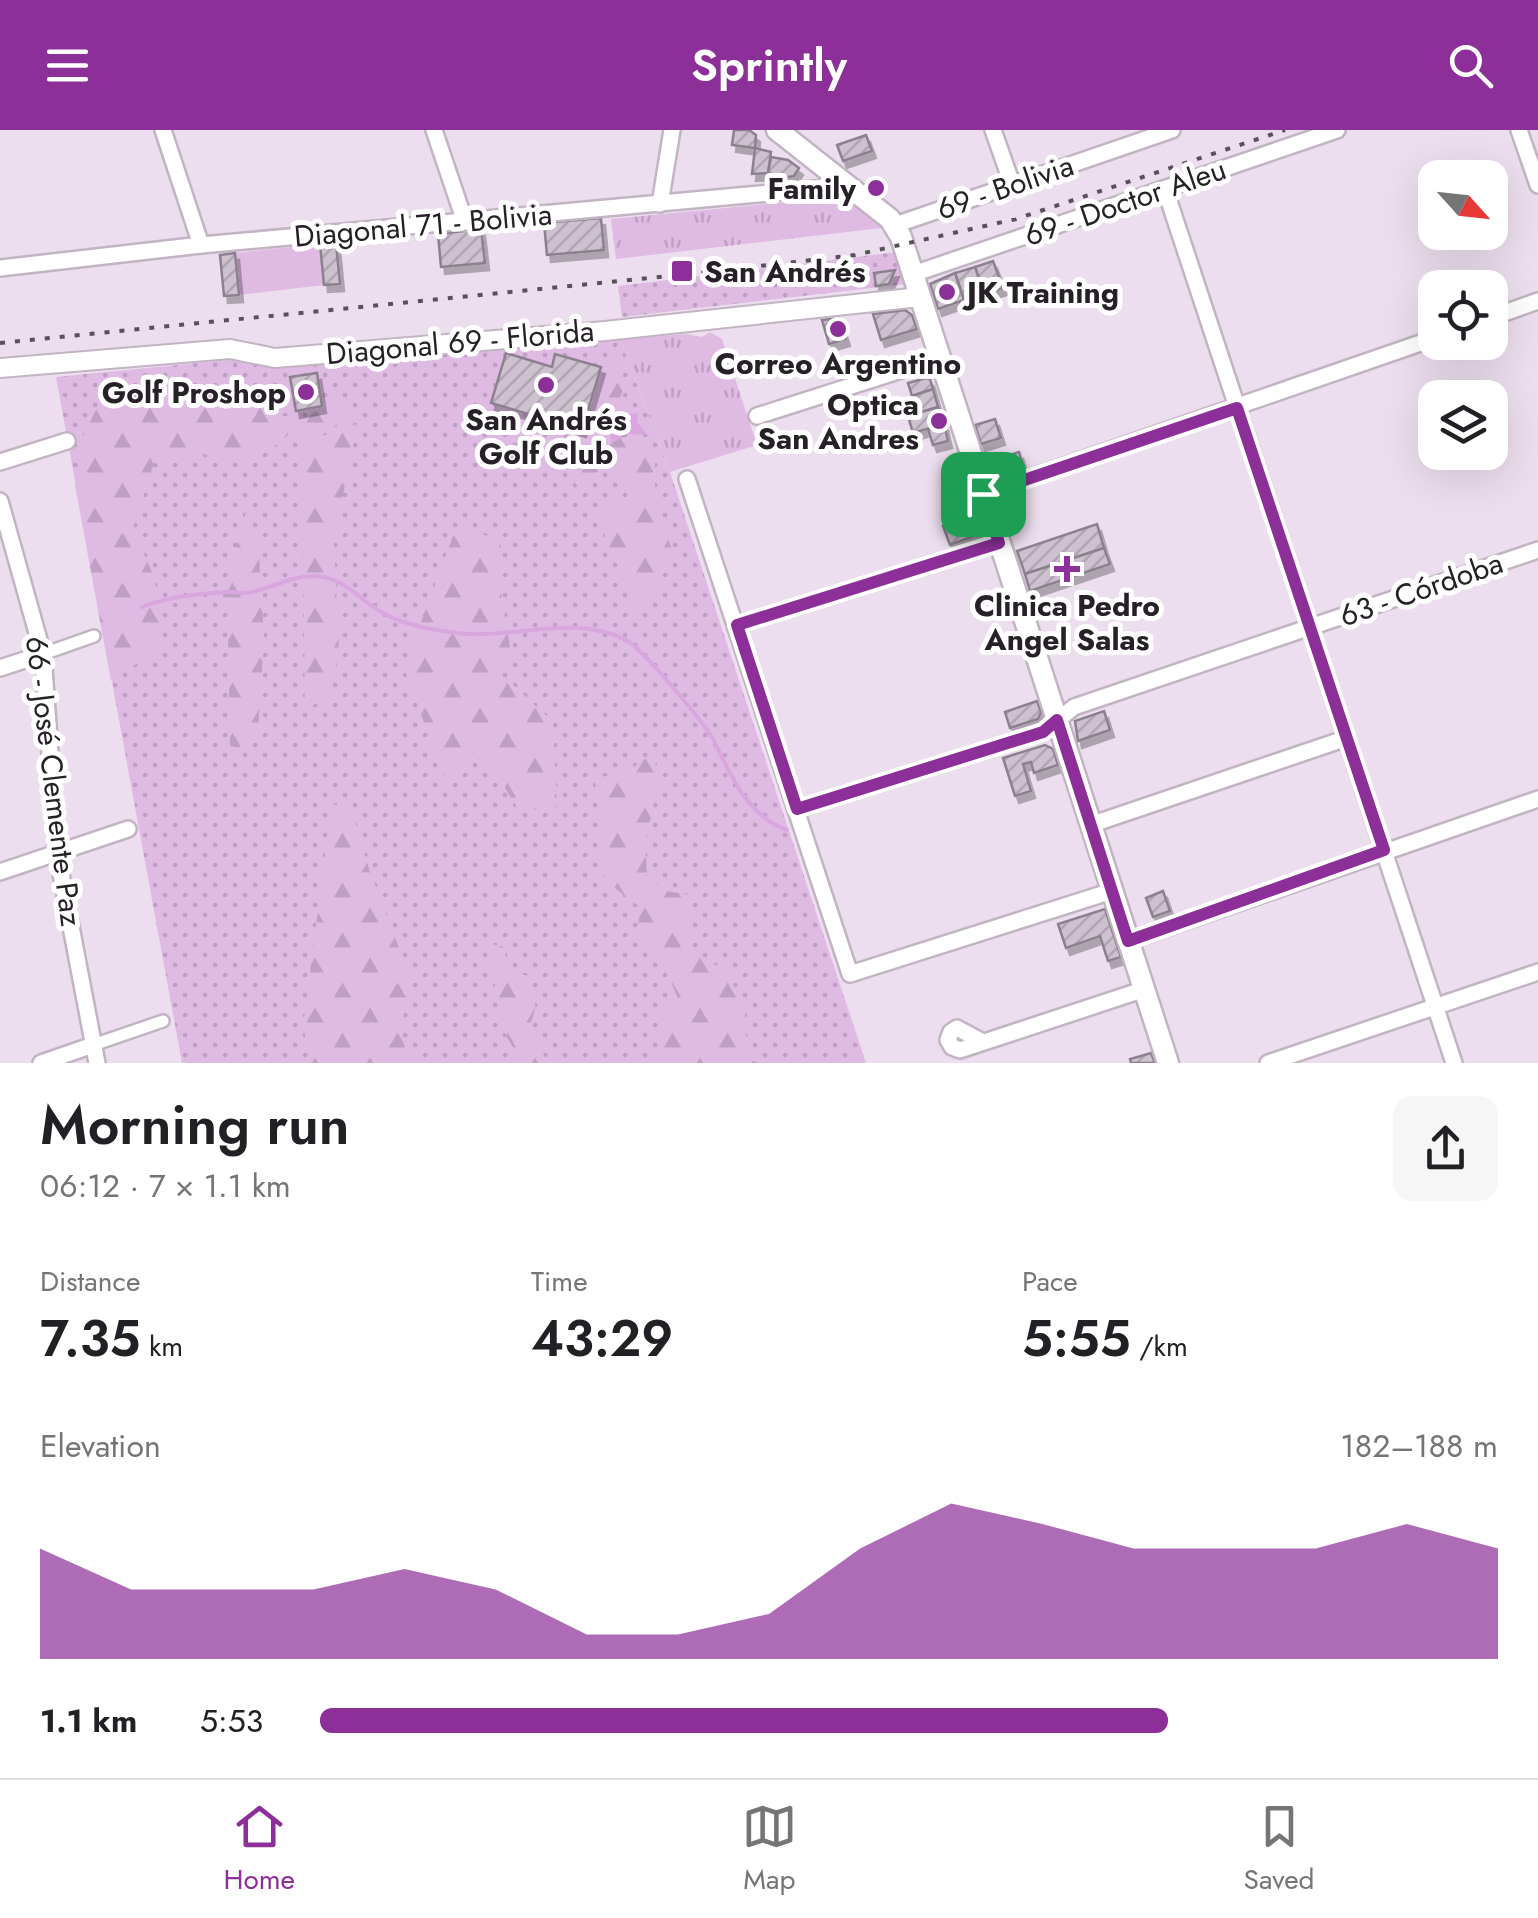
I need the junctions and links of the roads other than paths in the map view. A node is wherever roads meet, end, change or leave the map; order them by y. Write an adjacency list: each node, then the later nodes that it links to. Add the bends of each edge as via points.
1 (163, 130): 18 (street)
2 (434, 130): 16 (street)
3 (672, 130): 15 (street)
4 (777, 130): 12 (main road)
5 (993, 130): 11 (street)
6 (1172, 130): 11 (street, 69 - Bolivia)
7 (1337, 130): 14 (street, 69 - Doctor Aleu)
8 (1518, 130): 13 (street)
9 (1528, 130): 10 (street)
10 (1538, 158)
11 (1012, 184): 17 (street, 69 - Bolivia)
12 (847, 186): 15 (street, Diagonal 71 - Bolivia); 17 (main road)
13 (1538, 186)
14 (1165, 189): 20 (street, 69 - Doctor Aleu); 27 (street)
15 (660, 204): 16 (street, Diagonal 71 - Bolivia)
16 (465, 222): 18 (street, Diagonal 71 - Bolivia)
17 (895, 225): 20 (main road)
18 (202, 245): 19 (street, Diagonal 71 - Bolivia)
19 (0, 268)
20 (913, 274): 21 (main road)
21 (920, 297): 25 (main road); 26 (street, Diagonal 69 - Florida, via 275,358 230,350)
22 (1538, 301): 23 (street)
23 (1508, 312)
24 (1418, 344): 27 (street)
25 (939, 358): 28 (street); 32 (main road)
26 (0, 368)
27 (1237, 408): 32 (street); 37 (street)
28 (756, 416)
29 (67, 441): 30 (street)
30 (0, 462)
31 (687, 479): 36 (street)
32 (983, 494): 34 (main road)
33 (0, 501): 39 (street, 66 - José Clemente Paz)
34 (999, 543): 36 (street); 41 (main road)
35 (1538, 550): 37 (street, 63 - Córdoba)
36 (737, 625): 44 (street)
37 (1310, 627): 41 (street, 63 - Córdoba, via 1074,707); 42 (street)
38 (94, 636): 39 (street)
39 (43, 654): 40 (street); 48 (street, 66 - José Clemente Paz)
40 (0, 668)
41 (1057, 720): 44 (street, 63 - Córdoba, via 1043,732); 45 (main road)
42 (1347, 738): 45 (street); 47 (street)
43 (1538, 799): 47 (street)
44 (797, 809): 50 (street, via 850,974)
45 (1090, 824): 50 (main road)
46 (128, 829): 48 (street)
47 (1384, 850): 51 (street); 54 (street)
48 (57, 853): 49 (street); 57 (street, 66 - José Clemente Paz)
49 (0, 872)
50 (1112, 891): 51 (main road)
51 (1128, 941): 53 (main road)
52 (1538, 972): 54 (street)
53 (1145, 989): 56 (street); 60 (main road)
54 (1434, 1006): 61 (street); 62 (street)
55 (162, 1022): 57 (street)
56 (982, 1042)
57 (93, 1045): 58 (street); 59 (street, 66 - José Clemente Paz)
58 (40, 1063)
59 (96, 1063)
60 (1168, 1063)
61 (1268, 1063)
62 (1454, 1063)

